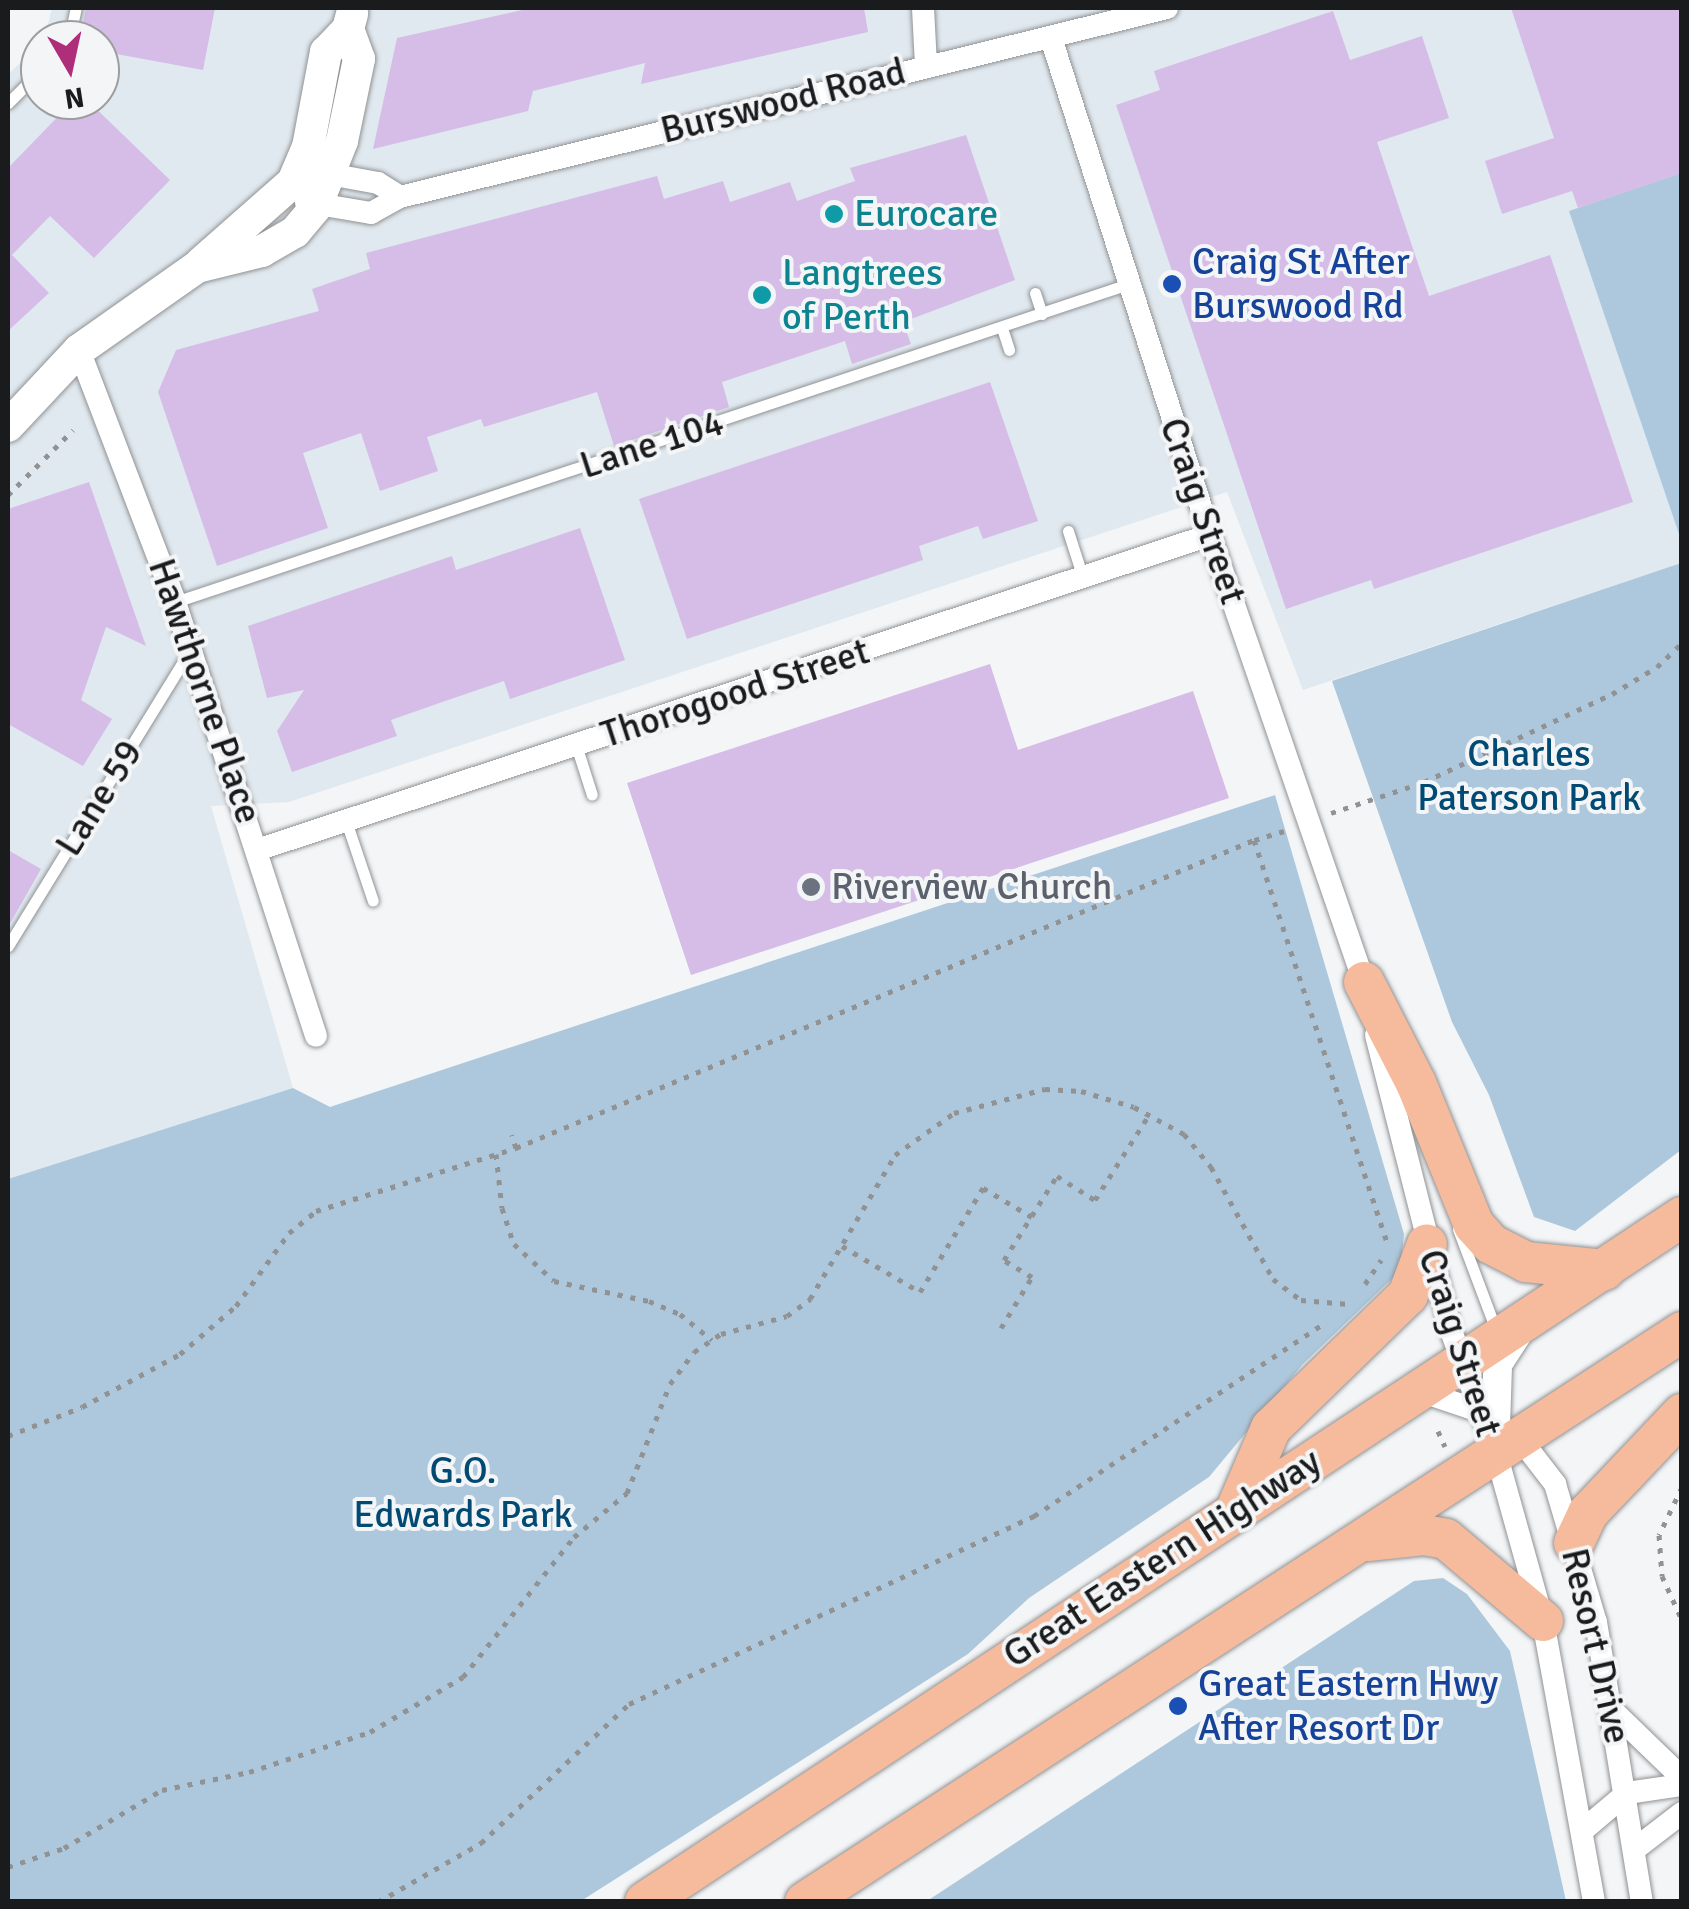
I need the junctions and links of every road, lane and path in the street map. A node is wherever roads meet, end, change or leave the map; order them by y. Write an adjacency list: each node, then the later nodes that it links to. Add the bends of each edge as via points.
1 (923, 8): 5 (street)
2 (1167, 8): 4 (street, Burswood Road)
3 (351, 18): 6 (main road, via 360,59)
4 (1051, 38): 5 (street, Burswood Road); 10 (street, Craig Street)
5 (926, 66): 7 (street, Burswood Road)
6 (305, 179): 7 (street, via 378,184); 8 (main road); 9 (main road)
7 (400, 196): 8 (street, Burswood Road, via 371,213)
8 (316, 206): 9 (main road, via 295,232 262,251)
9 (197, 267): 14 (main road)
10 (1128, 284): 12 (lane, Lane 104); 20 (street, Craig Street)
11 (1035, 293): 12 (lane)
12 (1042, 314): 13 (lane, Lane 104)
13 (1002, 328): 15 (lane); 22 (lane, Lane 104)
14 (79, 350): 16 (main road); 22 (street, Hawthorne Place)
15 (1009, 350)
16 (8, 426)
17 (73, 430): 18 (path)
18 (8, 495)
19 (1068, 531): 21 (lane)
20 (1210, 535): 21 (street, Thorogood Street); 28 (street, Craig Street)
21 (1084, 578): 25 (street, Thorogood Street)
22 (176, 602): 24 (street, Hawthorne Place)
23 (1682, 643): 28 (path, via 1657,668 1612,694 1424,782)
24 (190, 650): 30 (street, Hawthorne Place); 32 (lane, Lane 59)
25 (576, 746): 26 (lane); 27 (street, Thorogood Street)
26 (592, 795)
27 (346, 820): 30 (street, Thorogood Street); 31 (lane)
28 (1310, 823): 29 (path); 33 (street, Craig Street)
29 (1254, 840): 37 (path); 44 (path, via 1389,1242)
30 (260, 848): 34 (street, Hawthorne Place)
31 (373, 901)
32 (8, 946)
33 (1364, 982): 41 (street, Craig Street); 43 (highway, via 1416,1083 1474,1225 1490,1244 1526,1262); 48 (lane, Craig Street)
34 (316, 1036)
35 (1149, 1115): 39 (path, via 1096,1200 1057,1176); 42 (path, via 1081,1091 1045,1089 954,1114 895,1155); 44 (path, via 1184,1134 1211,1166 1273,1279 1302,1300)
36 (512, 1134): 37 (path)
37 (516, 1148): 38 (path)
38 (496, 1154): 47 (path, via 514,1244 554,1281 649,1302 680,1314); 54 (path, via 316,1210 288,1233 236,1306 180,1354 82,1407)
39 (1032, 1217): 42 (path, via 984,1188 920,1292); 45 (path, via 1004,1260 1032,1277)
40 (1682, 1217): 43 (highway, Great Eastern Highway)
41 (1427, 1244): 49 (street, Craig Street); 57 (highway, via 1408,1294 1271,1428)
42 (842, 1246): 47 (path, via 810,1299 787,1316)
43 (1606, 1270): 48 (highway, Great Eastern Highway)
44 (1352, 1304): 69 (path, via 1034,1516 629,1704 481,1842)
45 (1001, 1328)
46 (1682, 1332): 52 (highway)
47 (712, 1340): 68 (path, via 670,1384 626,1494 574,1537 463,1677 370,1732 249,1772 162,1790 64,1848)
48 (1503, 1348): 49 (highway, Great Eastern Highway); 52 (street, Resort Drive, via 1494,1376)
49 (1464, 1364): 50 (highway, Great Eastern Highway); 52 (street, Craig Street)
50 (1420, 1392): 52 (street); 57 (highway, Great Eastern Highway)
51 (1682, 1414): 58 (highway, via 1588,1513)
52 (1499, 1428): 58 (street, Resort Drive, via 1555,1484); 59 (highway); 61 (street, Resort Drive)
53 (1438, 1431): 55 (path)
54 (8, 1436)
55 (1448, 1451)
56 (1682, 1487): 60 (path, via 1659,1536 1662,1576)
57 (1235, 1512): 70 (highway, Great Eastern Highway)
58 (1574, 1543): 62 (street, Resort Drive)
59 (1354, 1545): 61 (highway, via 1390,1535 1446,1539); 71 (highway)
60 (1682, 1620)
61 (1543, 1621): 66 (street, Resort Drive)
62 (1615, 1713): 63 (street); 64 (street, Resort Drive)
63 (1682, 1782): 64 (street)
64 (1627, 1793): 66 (street); 67 (street, Resort Drive)
65 (1682, 1812): 67 (street)
66 (1582, 1831): 72 (street, Resort Drive)
67 (1635, 1849): 73 (street, Resort Drive)
68 (8, 1866)
69 (378, 1902)
70 (645, 1902)
71 (805, 1902)
72 (1594, 1902)
73 (1642, 1902)

